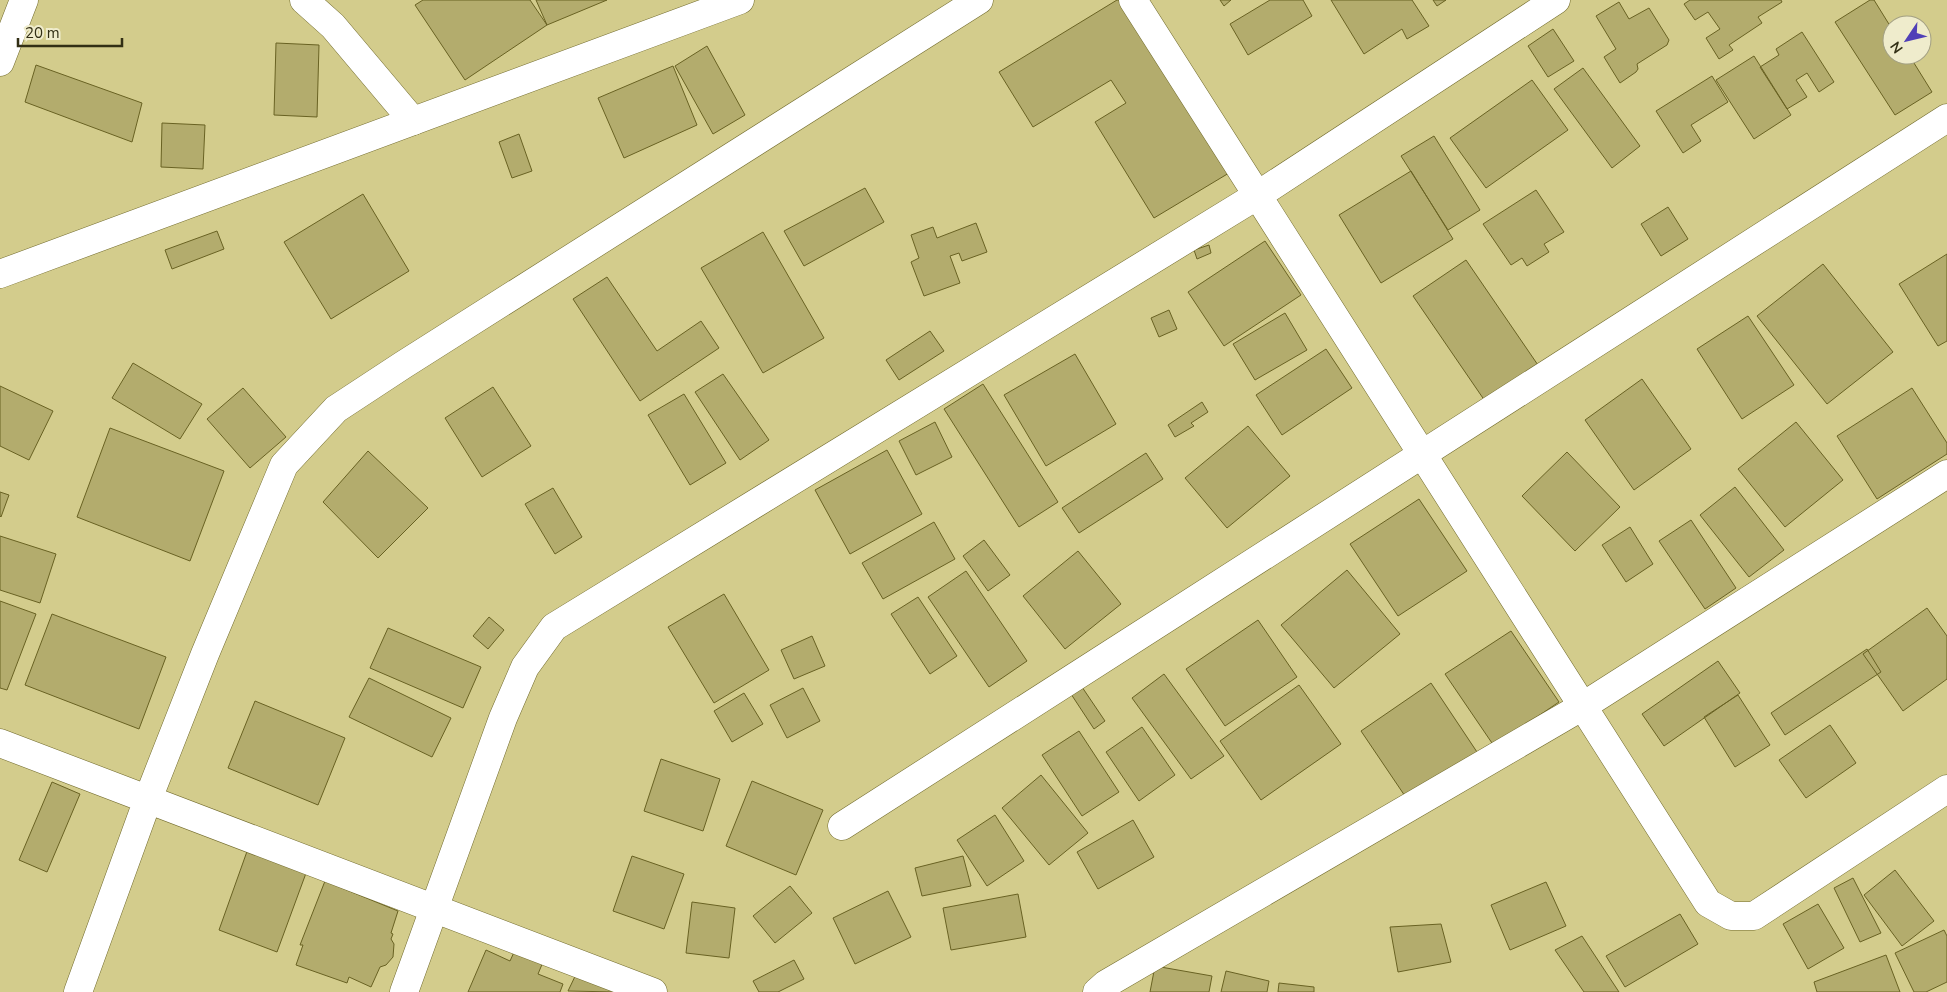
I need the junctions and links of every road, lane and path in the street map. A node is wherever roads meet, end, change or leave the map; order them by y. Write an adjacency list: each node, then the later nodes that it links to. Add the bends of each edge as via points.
1 (24, 0): 7 (street)
2 (304, 0): 9 (street, via 333,26)
3 (740, 0): 9 (street)
4 (979, 0): 17 (street, via 403,364 336,410 284,465)
5 (1133, 0): 10 (street)
6 (1556, 0): 10 (street)
7 (0, 62)
8 (1947, 118): 12 (street)
9 (413, 121): 11 (street)
10 (1258, 195): 12 (street); 19 (street, via 554,627 525,668 503,718)
11 (0, 274)
12 (1422, 454): 14 (street); 18 (street)
13 (1947, 474): 14 (street)
14 (1583, 706): 16 (street, via 1708,903 1731,916 1754,916); 23 (street)
15 (0, 743): 17 (street)
16 (1947, 789)
17 (148, 800): 19 (street); 20 (street)
18 (842, 826)
19 (434, 908): 21 (street); 22 (street)
20 (78, 992)
21 (404, 992)
22 (653, 992)
23 (1097, 992)

